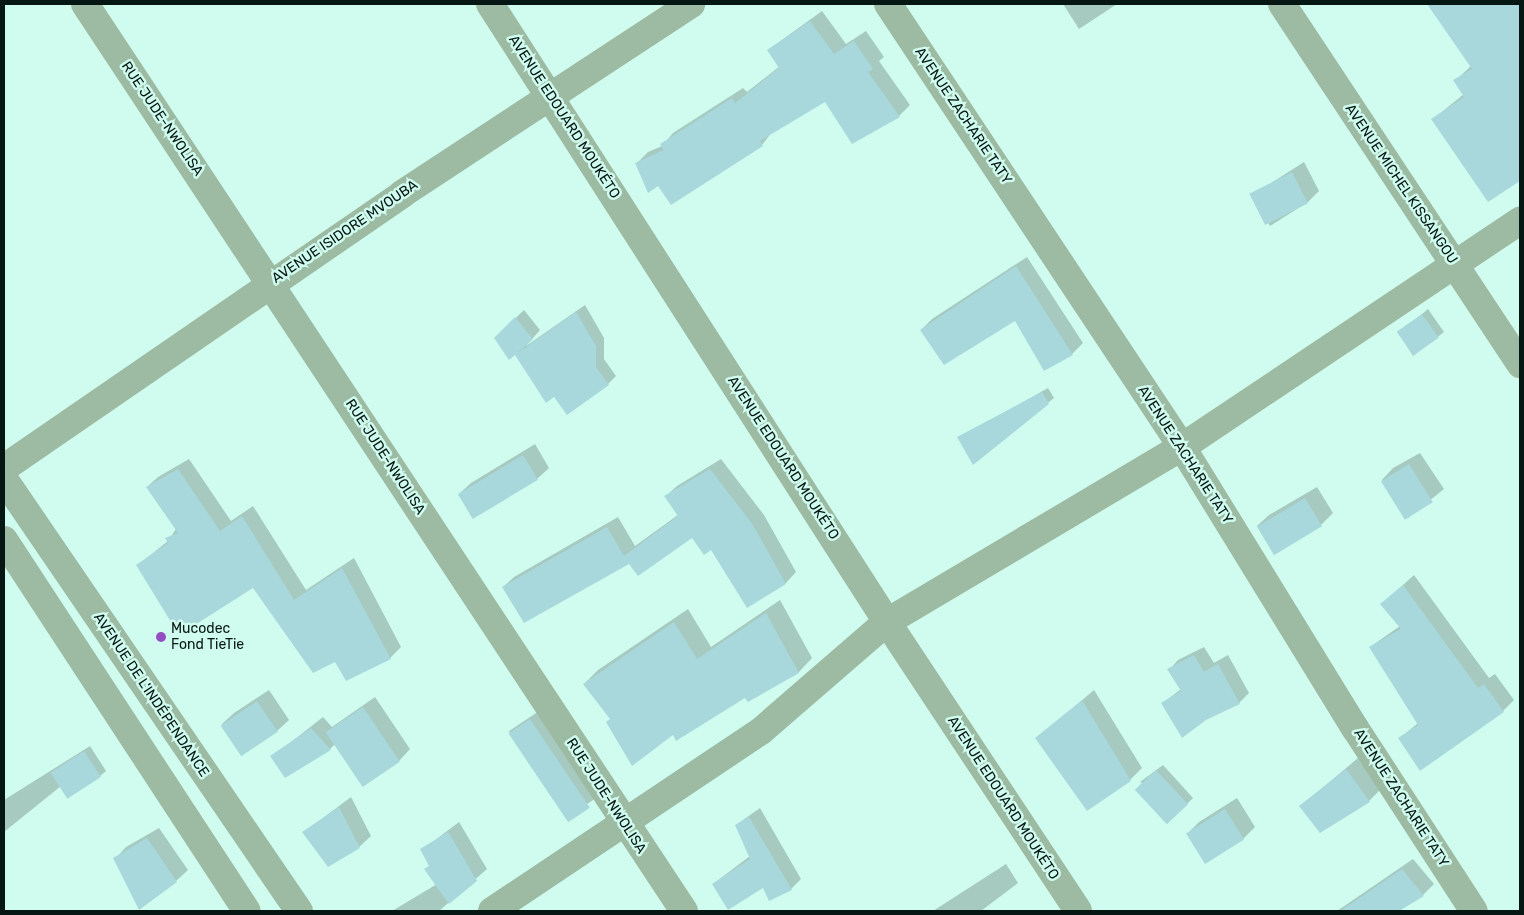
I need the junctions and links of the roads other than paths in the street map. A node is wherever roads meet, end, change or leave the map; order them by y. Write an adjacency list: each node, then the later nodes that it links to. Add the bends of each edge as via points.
1 (85, 4): 9 (street, RUE JUDE-NWOLISA)
2 (490, 4): 6 (street, AVENUE EDOUARD MOUKÉTO)
3 (691, 4): 6 (street, AVENUE ISIDORE MVOUBA)
4 (888, 4): 11 (street, AVENUE ZACHARIE TATY)
5 (1282, 4): 8 (street, AVENUE MICHEL KISSANGOU)
6 (550, 94): 9 (street, AVENUE ISIDORE MVOUBA); 15 (street, AVENUE EDOUARD MOUKÉTO)
7 (1520, 220): 8 (street)
8 (1454, 265): 10 (street, AVENUE MICHEL KISSANGOU); 11 (street)
9 (271, 282): 12 (street, AVENUE ISIDORE MVOUBA); 16 (street, RUE JUDE-NWOLISA)
10 (1520, 364)
11 (1182, 447): 15 (street); 22 (street, AVENUE ZACHARIE TATY, via 1355,728)
12 (4, 468)
13 (4, 479): 18 (street, AVENUE DE L'INDÉPENDANCE)
14 (4, 540): 17 (street)
15 (887, 622): 16 (street, via 761,731); 21 (street, AVENUE EDOUARD MOUKÉTO)
16 (624, 825): 19 (street); 20 (street, RUE JUDE-NWOLISA)
17 (247, 911)
18 (299, 911)
19 (492, 911)
20 (684, 911)
21 (1078, 911)
22 (1474, 911)

